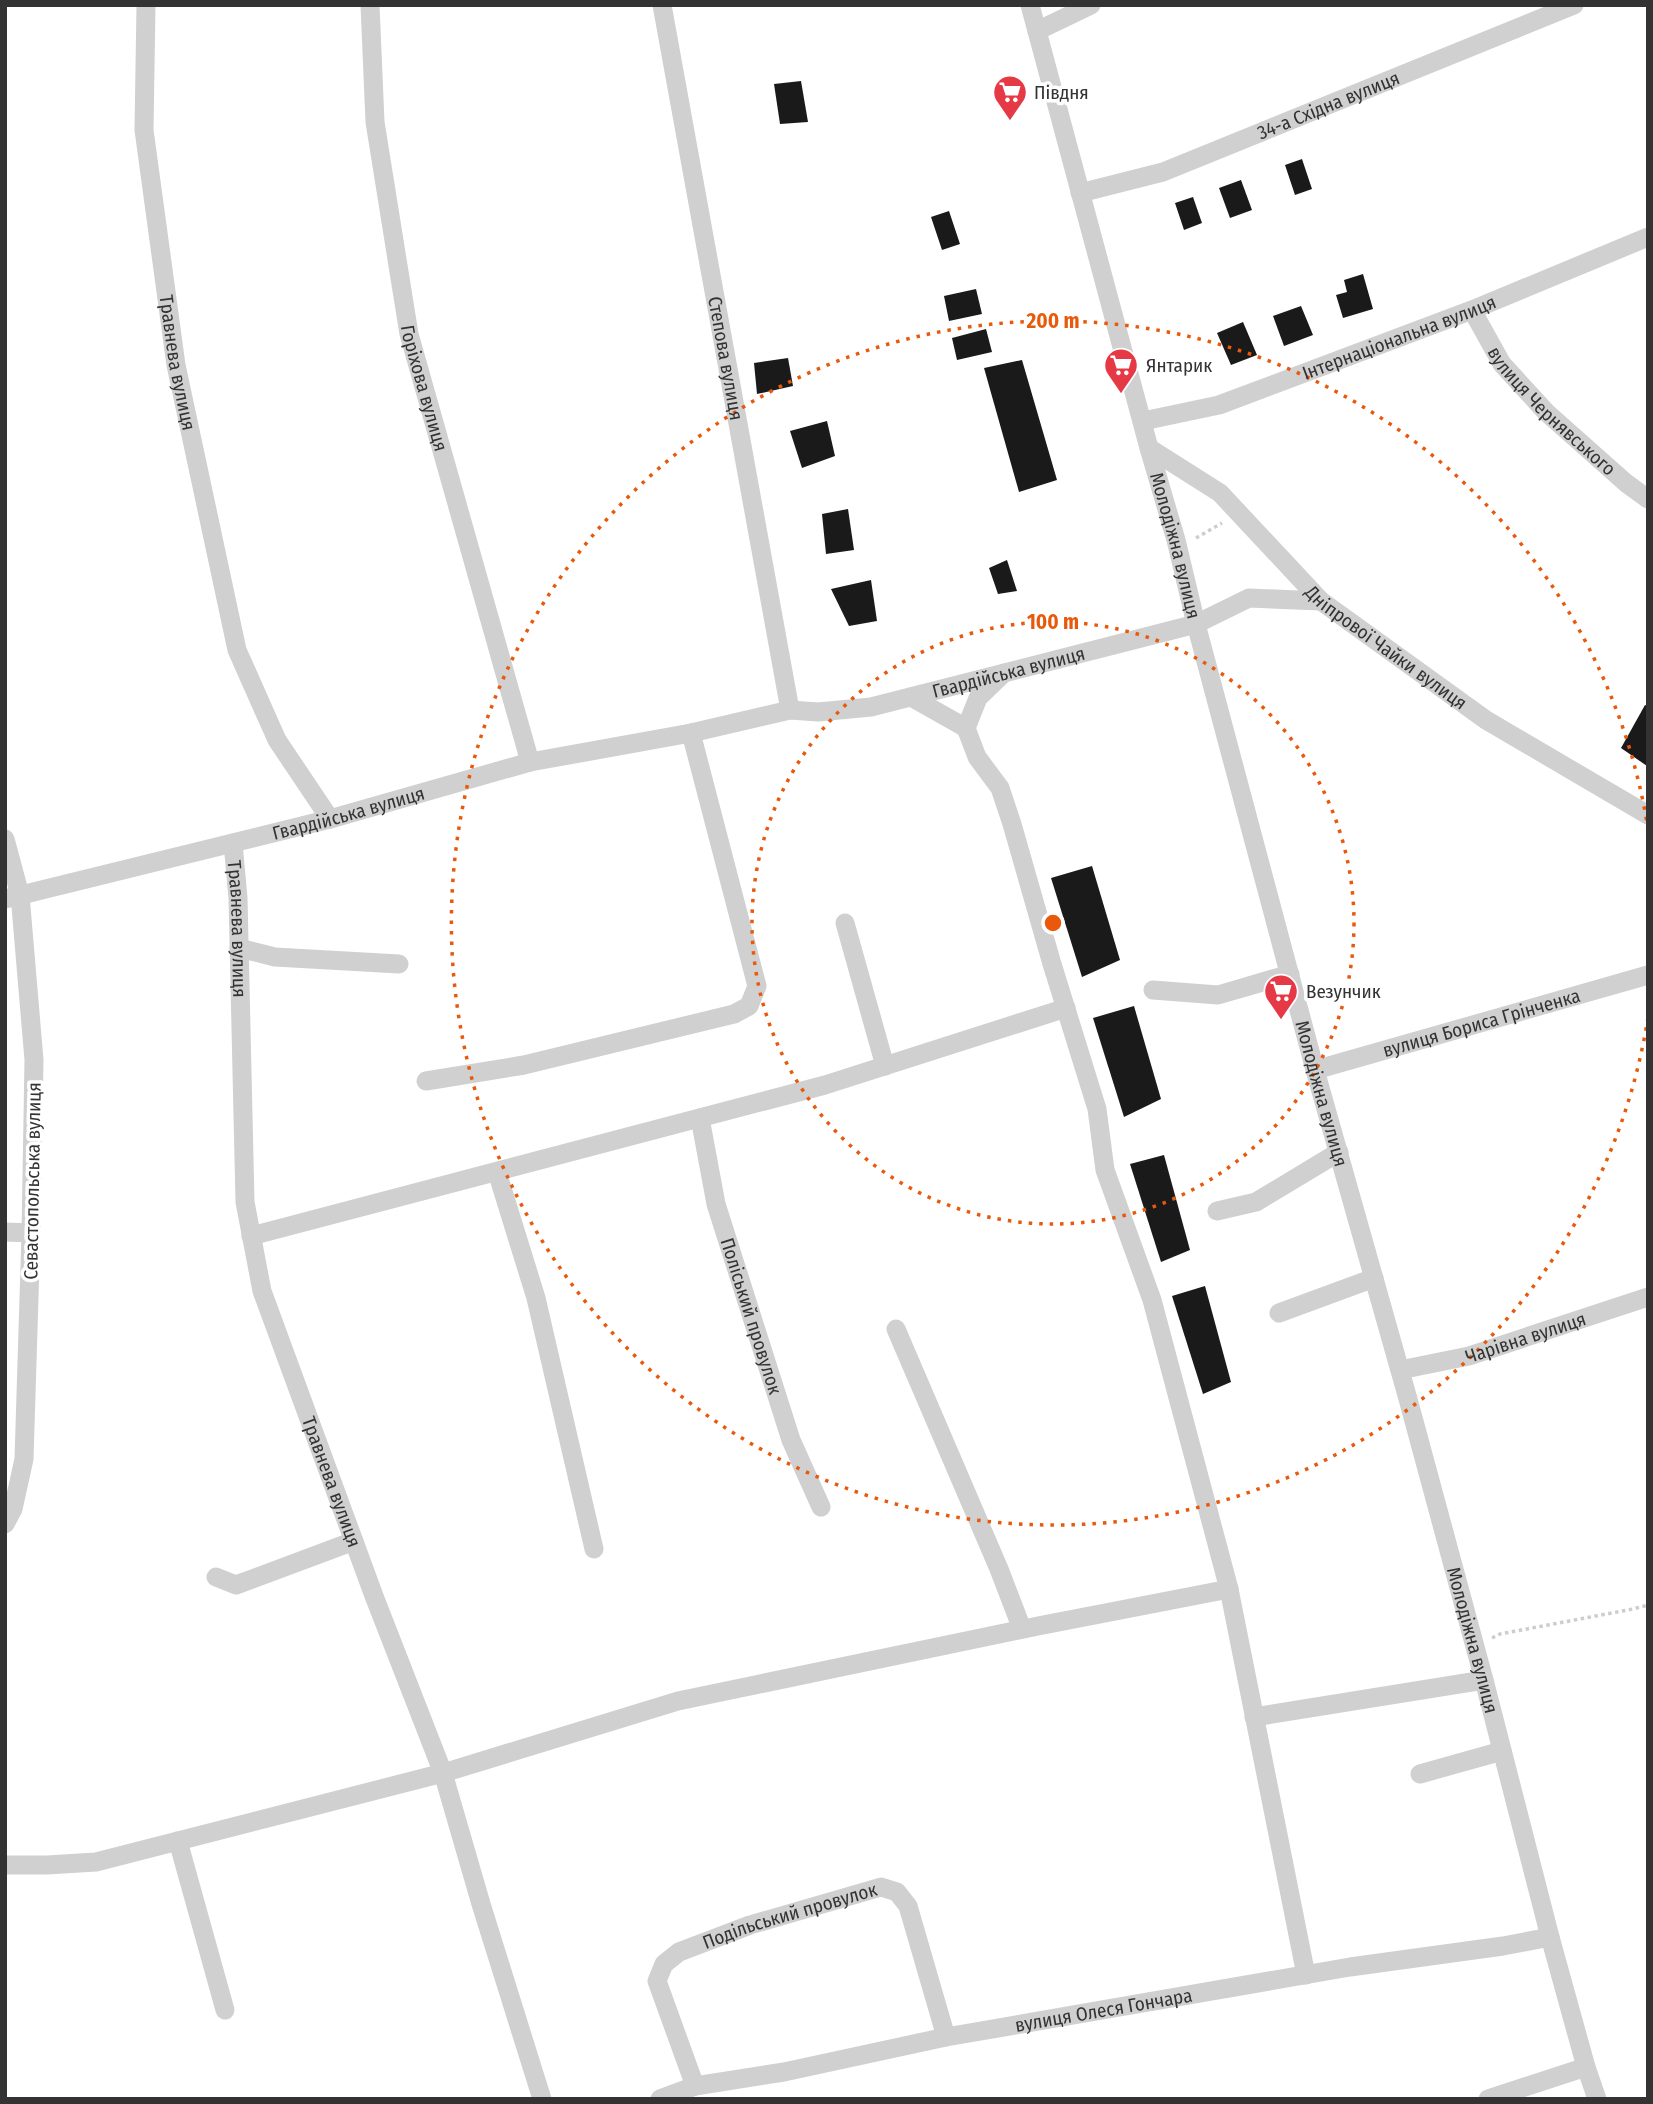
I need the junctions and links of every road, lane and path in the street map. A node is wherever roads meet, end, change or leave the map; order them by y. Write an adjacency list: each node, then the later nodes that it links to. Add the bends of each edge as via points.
1 (146, 5): 25 (street, Травнева вулиця, via 144,130 176,365 237,650 277,740)
2 (370, 5): 23 (street, Горіхова вулиця, via 375,122 409,334)
3 (662, 5): 20 (street, Степова вулиця)
4 (1030, 5): 7 (street, Молодіжна вулиця)
5 (1091, 5): 7 (street)
6 (1574, 5): 8 (street, 34-а Східна вулиця, via 1163,172)
7 (1037, 31): 8 (street, Молодіжна вулиця)
8 (1080, 192): 11 (street, Молодіжна вулиця)
9 (1648, 237): 10 (street, Інтернаціональна вулиця)
10 (1472, 310): 11 (street, Інтернаціональна вулиця, via 1219,405); 13 (street, вулиця Чернявського, via 1502,363 1546,412)
11 (1143, 421): 12 (street, Молодіжна вулиця)
12 (1149, 448): 14 (street, Дніпрової Чайки вулиця, via 1220,493); 15 (street, Молодіжна вулиця)
13 (1648, 499)
14 (1240, 514): 15 (path, via 1197,537); 16 (street, Дніпрової Чайки вулиця)
15 (1180, 554): 17 (street, Молодіжна вулиця)
16 (1321, 601): 17 (street, Гвардійська вулиця, via 1249,598); 24 (street, Дніпрової Чайки вулиця, via 1486,720)
17 (1196, 624): 18 (street, Гвардійська вулиця); 32 (street, Молодіжна вулиця)
18 (1004, 673): 19 (street, Гвардійська вулиця); 21 (street, via 978,698)
19 (911, 697): 20 (street, Гвардійська вулиця, via 871,707); 21 (street)
20 (790, 710): 22 (street, Гвардійська вулиця)
21 (966, 728): 35 (street, via 977,757 1000,788)
22 (691, 733): 23 (street, Гвардійська вулиця); 38 (street, via 757,986 749,1006 734,1014 524,1065)
23 (530, 762): 25 (street, Гвардійська вулиця)
24 (1648, 815)
25 (330, 819): 27 (street, Гвардійська вулиця)
26 (5, 839): 28 (street, Севастопольська вулиця)
27 (233, 843): 28 (street, Гвардійська вулиця); 30 (street, Травнева вулиця)
28 (13, 897): 44 (street, Севастопольська вулиця, via 34,1060)
29 (845, 923): 36 (street)
30 (239, 948): 31 (street, via 275,957); 45 (street, Травнева вулиця, via 244,1202)
31 (399, 964)
32 (1290, 974): 34 (street, via 1218,995); 37 (street, Молодіжна вулиця)
33 (1648, 975): 37 (street, вулиця Бориса Грінченка)
34 (1153, 989)
35 (1066, 1008): 36 (street); 56 (street, via 1097,1109 1105,1170 1152,1300)
36 (885, 1066): 39 (street)
37 (1315, 1070): 40 (street, Молодіжна вулиця)
38 (426, 1081)
39 (700, 1118): 41 (street); 51 (street, Поліський провулок, via 716,1204 791,1440)
40 (1339, 1152): 42 (street, via 1256,1202); 46 (street, Молодіжна вулиця)
41 (498, 1172): 45 (street); 54 (street, via 536,1298)
42 (1217, 1211)
43 (5, 1232): 44 (street)
44 (31, 1233): 52 (street, Севастопольська вулиця, via 24,1459)
45 (251, 1236): 53 (street, Травнева вулиця, via 262,1291)
46 (1374, 1278): 48 (street); 50 (street, Молодіжна вулиця)
47 (1648, 1297): 50 (street, Чарівна вулиця, via 1469,1356)
48 (1279, 1313)
49 (896, 1329): 58 (street)
50 (1400, 1370): 59 (street, Молодіжна вулиця)
51 (821, 1507)
52 (5, 1524)
53 (354, 1541): 55 (street, via 236,1585); 63 (street, Травнева вулиця)
54 (594, 1549)
55 (216, 1577)
56 (1229, 1589): 58 (street); 61 (street)
57 (1648, 1605): 59 (path, via 1500,1634)
58 (1022, 1629): 63 (street, via 678,1702)
59 (1475, 1646): 60 (street, Молодіжна вулиця)
60 (1484, 1680): 61 (street); 62 (street, Молодіжна вулиця)
61 (1254, 1717): 68 (street)
62 (1502, 1751): 64 (street); 67 (street, Молодіжна вулиця)
63 (443, 1773): 65 (street); 73 (street, Травнева вулиця)
64 (1420, 1774)
65 (178, 1841): 66 (street, via 96,1861); 69 (street)
66 (5, 1865)
67 (1550, 1937): 68 (street, вулиця Олеся Гончара); 71 (street, Молодіжна вулиця)
68 (1306, 1975): 70 (street, вулиця Олеся Гончара)
69 (225, 2010)
70 (946, 2037): 72 (street, вулиця Олеся Гончара); 72 (street, Подільський провулок, via 908,1906 897,1892 881,1887 751,1925 679,1952 664,1964 657,1981)
71 (1586, 2067): 75 (street); 76 (street, Молодіжна вулиця)
72 (695, 2086): 74 (street, вулиця Олеся Гончара)
73 (542, 2099)
74 (660, 2099)
75 (1488, 2099)
76 (1597, 2099)

